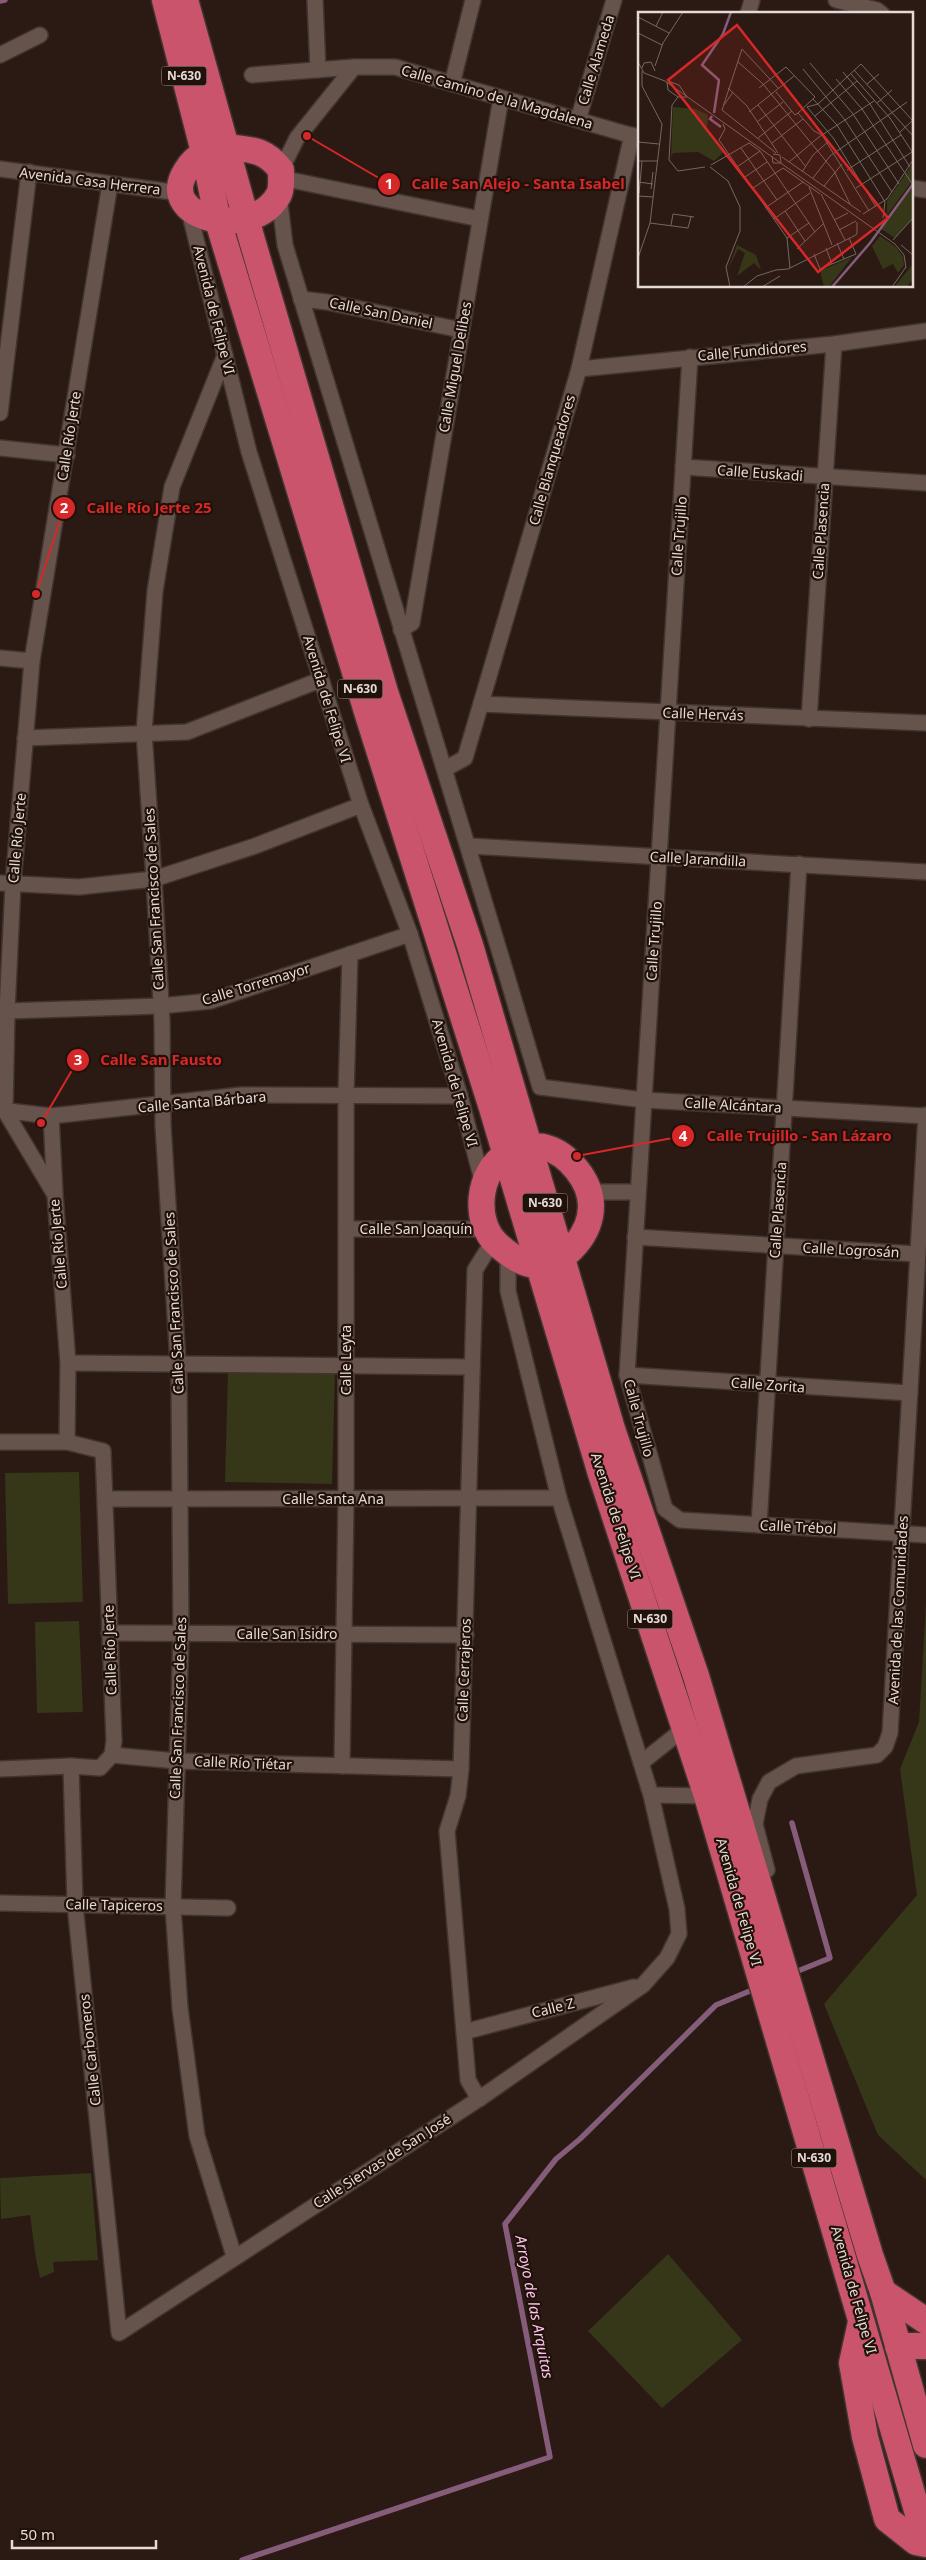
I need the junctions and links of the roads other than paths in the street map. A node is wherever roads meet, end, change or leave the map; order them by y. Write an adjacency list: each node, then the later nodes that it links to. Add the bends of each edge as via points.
1 (165, 0): 17 (highway, N-630)
2 (185, 0): 17 (highway, N-630)
3 (315, 0): 11 (street)
4 (473, 0): 13 (street)
5 (614, 0): 15 (street, Calle Alameda)
6 (836, 0): 7 (street)
7 (880, 12)
8 (40, 35): 9 (street)
9 (0, 55)
10 (354, 67): 11 (street, Calle Camino de la Magdalena); 13 (street, Calle Camino de la Magdalena, via 395,68); 20 (street, via 297,138)
11 (318, 70): 12 (street, Calle Camino de la Magdalena)
12 (252, 75)
13 (452, 84): 14 (street, Calle Camino de la Magdalena)
14 (501, 98): 15 (street, Calle Camino de la Magdalena); 23 (street, Calle Miguel Delibes)
15 (578, 120): 16 (street, Calle Camino de la Magdalena)
16 (636, 136): 32 (street, Calle Blanqueadores)
17 (215, 150): 20 (highway, via 257,150); 22 (highway, via 191,163 181,178); 24 (highway, N-630); 25 (highway, N-630)
18 (0, 169): 19 (street, Avenida Casa Herrera)
19 (29, 172): 21 (street, Avenida Casa Herrera); 33 (street)
20 (276, 174): 23 (street); 24 (highway, via 267,208); 26 (street, via 285,245)
21 (110, 184): 22 (street, Avenida Casa Herrera); 35 (street, Calle Río Jerte)
22 (184, 200): 25 (highway); 30 (street, Avenida de Felipe VI)
23 (480, 219): 27 (street, Calle Miguel Delibes)
24 (247, 220): 25 (highway); 69 (highway, N-630, via 385,692 470,945)
25 (218, 222): 69 (highway, Avenida de Felipe VI / N-630, via 368,715)
26 (301, 299): 27 (street, Calle San Daniel); 39 (street)
27 (461, 330): 39 (street, Calle Miguel Delibes, via 412,623)
28 (926, 331): 29 (street, Calle Fundidores)
29 (834, 344): 31 (street, Calle Fundidores); 37 (street, Calle Plasencia)
30 (224, 355): 42 (street, Avenida de Felipe VI, via 249,452); 47 (street, Calle San Francisco de Sales, via 172,487 155,591)
31 (690, 357): 32 (street, Calle Fundidores); 36 (street, Calle Trujillo)
32 (579, 369): 43 (street, Calle Blanqueadores)
33 (0, 413)
34 (0, 448): 35 (street)
35 (67, 455): 41 (street, Calle Río Jerte)
36 (683, 468): 37 (street, Calle Euskadi); 44 (street, Calle Trujillo)
37 (825, 478): 38 (street, Calle Euskadi); 45 (street, Calle Plasencia)
38 (926, 483)
39 (401, 630): 49 (street)
40 (0, 658): 41 (street)
41 (32, 661): 48 (street, Calle Río Jerte)
42 (320, 680): 47 (street, via 187,732); 50 (street, Avenida de Felipe VI)
43 (480, 704): 44 (street, Calle Hervás); 49 (street, Calle Blanqueadores, via 465,758)
44 (668, 712): 45 (street, Calle Hervás); 52 (street, Calle Trujillo)
45 (809, 718): 46 (street, Calle Hervás)
46 (926, 724)
47 (144, 732): 48 (street); 55 (street, Calle San Francisco de Sales)
48 (25, 738): 56 (street, Calle Río Jerte)
49 (445, 769): 51 (street)
50 (361, 805): 55 (street, via 255,846); 57 (street, Avenida de Felipe VI)
51 (469, 846): 52 (street, Calle Jarandilla); 63 (street, Calle Alcántara, via 540,1087)
52 (659, 856): 53 (street, Calle Jarandilla); 63 (street, Calle Trujillo)
53 (799, 864): 54 (street, Calle Jarandilla); 65 (street, Calle Plasencia)
54 (926, 872)
55 (154, 879): 56 (street, via 78,887); 59 (street, Calle San Francisco de Sales)
56 (6, 883): 60 (street, Calle Río Jerte)
57 (410, 934): 58 (street, Calle Torremayor); 62 (street, Avenida de Felipe VI)
58 (350, 954): 59 (street, Calle Torremayor, via 211,1001); 61 (street, Calle Leyta)
59 (160, 1006): 60 (street, Calle Torremayor); 64 (street, Calle San Francisco de Sales)
60 (7, 1011): 66 (street, Calle Río Jerte)
61 (346, 1096): 62 (street, Calle Santa Bárbara); 64 (street, Calle Santa Bárbara, via 241,1095); 74 (street, Calle Leyta)
62 (460, 1096): 70 (street, Avenida de Felipe VI)
63 (644, 1100): 65 (street, Calle Alcántara); 72 (street, Calle Trujillo)
64 (163, 1105): 67 (street, Calle Santa Bárbara); 81 (street, Calle San Francisco de Sales)
65 (784, 1108): 68 (street, Calle Alcántara); 77 (street, Calle Plasencia)
66 (2, 1111): 67 (street, Calle Santa Bárbara); 73 (street, Calle Río Jerte)
67 (51, 1116): 73 (street)
68 (926, 1116): 78 (street, Avenida de las Comunidades)
69 (518, 1151): 70 (highway, via 492,1170); 71 (highway, via 544,1147 568,1160 580,1172); 79 (highway, N-630)
70 (483, 1185): 76 (highway, via 481,1212)
71 (590, 1192): 72 (street); 79 (highway, via 592,1208 582,1237)
72 (638, 1192): 75 (street, Calle Trujillo)
73 (55, 1195): 80 (street, Calle Río Jerte)
74 (346, 1229): 76 (street, Calle San Joaquín); 82 (street, Calle Leyta)
75 (635, 1237): 77 (street, Calle Logrosán); 84 (street, Calle Trujillo)
76 (496, 1241): 79 (highway, via 526,1263); 83 (street, Calle Cerrajeros, via 475,1270); 89 (street)
77 (776, 1246): 78 (street, Calle Logrosán); 85 (street, Calle Plasencia)
78 (917, 1254): 86 (street, Avenida de las Comunidades)
79 (551, 1262): 102 (highway, Avenida de Felipe VI / N-630, via 602,1474); 116 (highway, Avenida de Felipe VI / N-630, via 696,1676)
80 (68, 1363): 81 (street); 88 (street, Calle Río Jerte)
81 (177, 1364): 82 (street); 91 (street, Calle San Francisco de Sales)
82 (345, 1366): 83 (street); 92 (street, Calle Leyta)
83 (470, 1367): 93 (street, Calle Cerrajeros)
84 (627, 1376): 85 (street, Calle Zorita); 94 (street, Calle Trujillo, via 665,1509)
85 (766, 1385): 86 (street, Calle Zorita); 95 (street, Calle Plasencia)
86 (910, 1393): 96 (street, Avenida de las Comunidades)
87 (0, 1442): 88 (street)
88 (67, 1442): 90 (street, Calle Río Jerte, via 103,1451)
89 (560, 1498): 93 (street, Calle Santa Ana); 105 (street)
90 (106, 1499): 91 (street, Calle Santa Ana); 98 (street, Calle Río Jerte)
91 (181, 1499): 92 (street, Calle Santa Ana); 99 (street, Calle San Francisco de Sales)
92 (346, 1499): 93 (street, Calle Santa Ana); 100 (street, Calle Leyta)
93 (468, 1500): 101 (street, Calle Cerrajeros)
94 (672, 1516): 95 (street, Calle Trébol, via 680,1520)
95 (759, 1525): 96 (street, Calle Trébol)
96 (902, 1533): 97 (street, Calle Trébol); 118 (street, Avenida de las Comunidades, via 890,1732 885,1747 877,1755 796,1766 769,1782 760,1799 755,1824 786,1940)
97 (926, 1535)
98 (109, 1633): 99 (street, Calle San Isidro); 103 (street, Calle Río Jerte)
99 (181, 1634): 100 (street, Calle San Isidro); 104 (street, Calle San Francisco de Sales)
100 (343, 1634): 101 (street, Calle San Isidro); 107 (street, Calle Leyta)
101 (466, 1635): 109 (street, Calle Cerrajeros)
102 (686, 1727): 105 (street); 111 (highway, Avenida de Felipe VI / N-630)
103 (112, 1755): 104 (street, Calle Río Tiétar); 106 (street, via 100,1768)
104 (177, 1761): 107 (street, Calle Río Tiétar); 114 (street, Calle San Francisco de Sales)
105 (641, 1763): 110 (street)
106 (71, 1766): 108 (street); 113 (street, Calle Carboneros)
107 (342, 1766): 109 (street, Calle Río Tiétar)
108 (0, 1769)
109 (461, 1770): 119 (street, Calle Cerrajeros, via 458,1796 447,1832)
110 (651, 1795): 111 (street); 117 (street, via 678,1909 679,1934 668,1958)
111 (707, 1796): 116 (highway, Avenida de Felipe VI / N-630)
112 (0, 1903): 113 (street, Calle Tapiceros)
113 (75, 1905): 114 (street, Calle Tapiceros); 125 (street, Calle Carboneros)
114 (173, 1907): 115 (street, Calle Tapiceros); 121 (street, Calle San Francisco de Sales, via 180,2008 197,2136)
115 (228, 1908)
116 (771, 1968): 118 (highway, Avenida de Felipe VI / N-630)
117 (643, 1985): 119 (street, Calle Z); 120 (street, Calle Siervas de San José)
118 (784, 1998): 122 (highway, Avenida de Felipe VI / N-630); 123 (highway, Avenida de Felipe VI / N-630)
119 (464, 2032): 120 (street, Calle Cerrajeros, via 468,2080)
120 (479, 2099): 121 (street, Calle Siervas de San José)
121 (234, 2256): 125 (street, Calle Siervas de San José)
122 (883, 2292): 123 (highway); 124 (highway); 126 (highway, Avenida de Felipe VI / N-630)
123 (862, 2317): 129 (highway, Avenida de Felipe VI / N-630)
124 (926, 2321)
125 (119, 2333)
126 (898, 2346): 127 (highway); 128 (highway, Avenida de Felipe VI / N-630)
127 (926, 2346)
128 (926, 2445)
129 (926, 2543)

